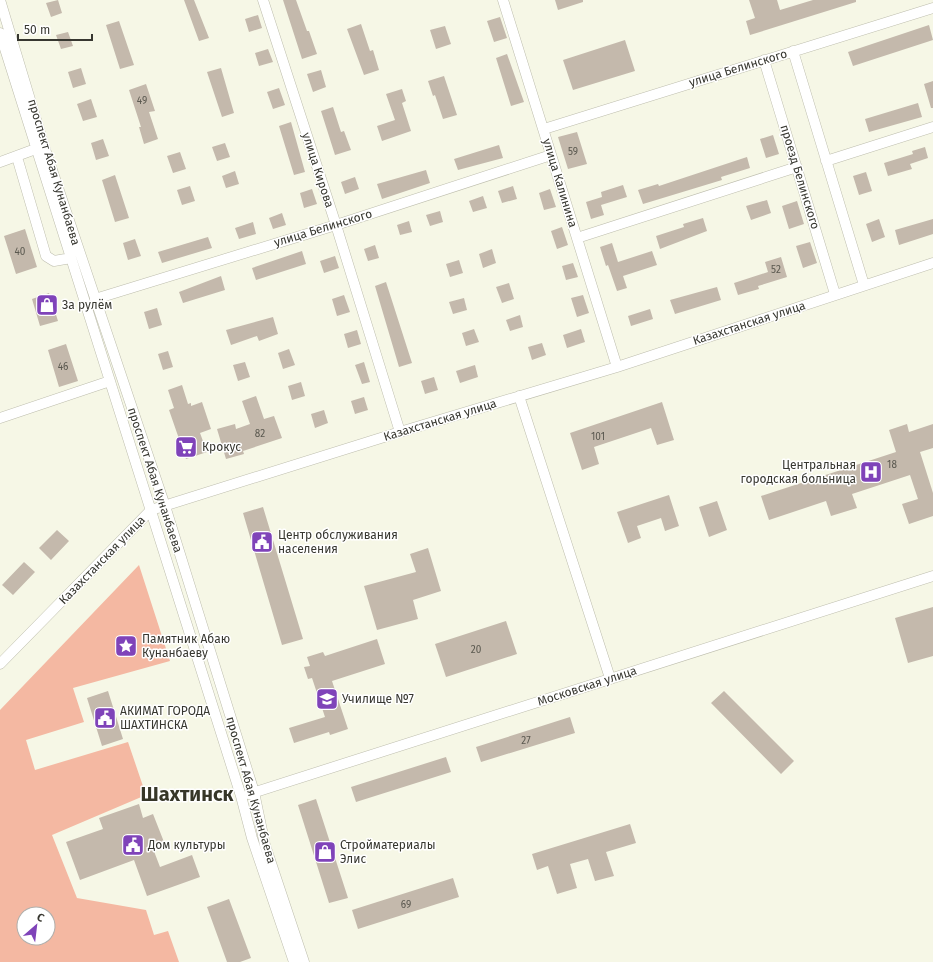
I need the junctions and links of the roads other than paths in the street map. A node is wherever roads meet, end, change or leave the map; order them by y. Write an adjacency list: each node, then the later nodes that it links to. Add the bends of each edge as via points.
1 (0, 0): 10 (street, проспект Абая Кунанбаева)
2 (263, 0): 16 (street, улица Кирова)
3 (503, 0): 9 (street, улица Калинина)
4 (933, 8): 6 (street, улица Белинского)
5 (0, 34): 10 (street, проспект Абая Кунанбаева)
6 (793, 51): 7 (street, улица Белинского); 13 (street)
7 (764, 60): 9 (street, улица Белинского); 15 (street, проезд Белинского)
8 (933, 127): 13 (street)
9 (544, 129): 11 (street, улица Калинина)
10 (41, 148): 12 (street); 18 (street, проспект Абая Кунанбаева); 22 (street, проспект Абая Кунанбаева)
11 (551, 155): 16 (street, улица Белинского); 17 (street, улица Калинина)
12 (17, 156): 14 (street); 18 (street, via 46,256 54,261)
13 (826, 161): 20 (street)
14 (0, 162)
15 (797, 168): 17 (street); 21 (street, проезд Белинского)
16 (336, 225): 22 (street, улица Белинского); 27 (street, улица Кирова)
17 (577, 238): 23 (street, улица Калинина)
18 (71, 258): 24 (street, проспект Абая Кунанбаева)
19 (933, 263): 20 (street, Казахстанская улица)
20 (864, 285): 21 (street, Казахстанская улица)
21 (835, 294): 23 (street, Казахстанская улица)
22 (95, 299): 28 (street, проспект Абая Кунанбаева)
23 (617, 367): 25 (street, Казахстанская улица)
24 (110, 381): 26 (street); 29 (street, проспект Абая Кунанбаева)
25 (519, 396): 27 (street, Казахстанская улица); 32 (street)
26 (0, 418)
27 (400, 432): 28 (street, Казахстанская улица)
28 (165, 506): 29 (street, Казахстанская улица); 33 (street, проспект Абая Кунанбаева)
29 (151, 510): 31 (street, Казахстанская улица); 34 (street, проспект Абая Кунанбаева)
30 (933, 576): 32 (street, Московская улица)
31 (0, 664)
32 (610, 678): 33 (street, Московская улица)
33 (254, 792): 34 (street, Московская улица); 36 (street, проспект Абая Кунанбаева, via 265,845)
34 (241, 796): 35 (street, проспект Абая Кунанбаева, via 252,838)
35 (294, 962)
36 (304, 962)

